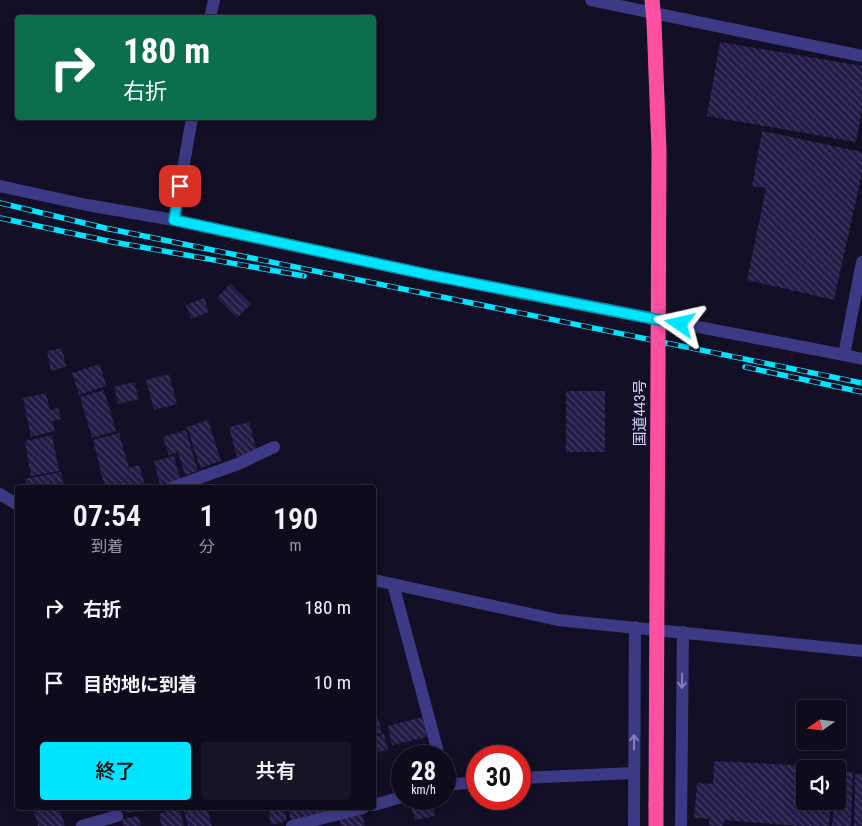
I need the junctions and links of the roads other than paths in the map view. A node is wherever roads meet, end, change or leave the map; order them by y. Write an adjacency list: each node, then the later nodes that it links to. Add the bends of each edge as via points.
1 (214, 0): 4 (street)
2 (591, 0): 5 (street)
3 (652, 0): 31 (highway, 国道443号, bridge, via 659,151)
4 (211, 15)
5 (862, 56)
6 (192, 120): 8 (street)
7 (0, 186): 8 (street, via 87,206)
8 (174, 220): 10 (street, via 430,275)
9 (862, 262): 10 (street)
10 (844, 355): 11 (street)
11 (862, 359)
12 (274, 447): 13 (street)
13 (179, 485)
14 (0, 494): 15 (street)
15 (15, 503)
16 (376, 580): 17 (street)
17 (393, 584): 18 (street, via 558,620); 21 (street)
18 (635, 627): 19 (street); 22 (street, one-way to 18)
19 (683, 632): 20 (street); 32 (street, one-way to 32)
20 (862, 651)
21 (436, 745)
22 (634, 773): 23 (street); 30 (street)
23 (531, 778)
24 (391, 800): 25 (street)
25 (376, 804)
26 (355, 810): 29 (street)
27 (116, 816): 28 (street)
28 (82, 826)
29 (292, 826)
30 (634, 826)
31 (656, 826)
32 (681, 826)

